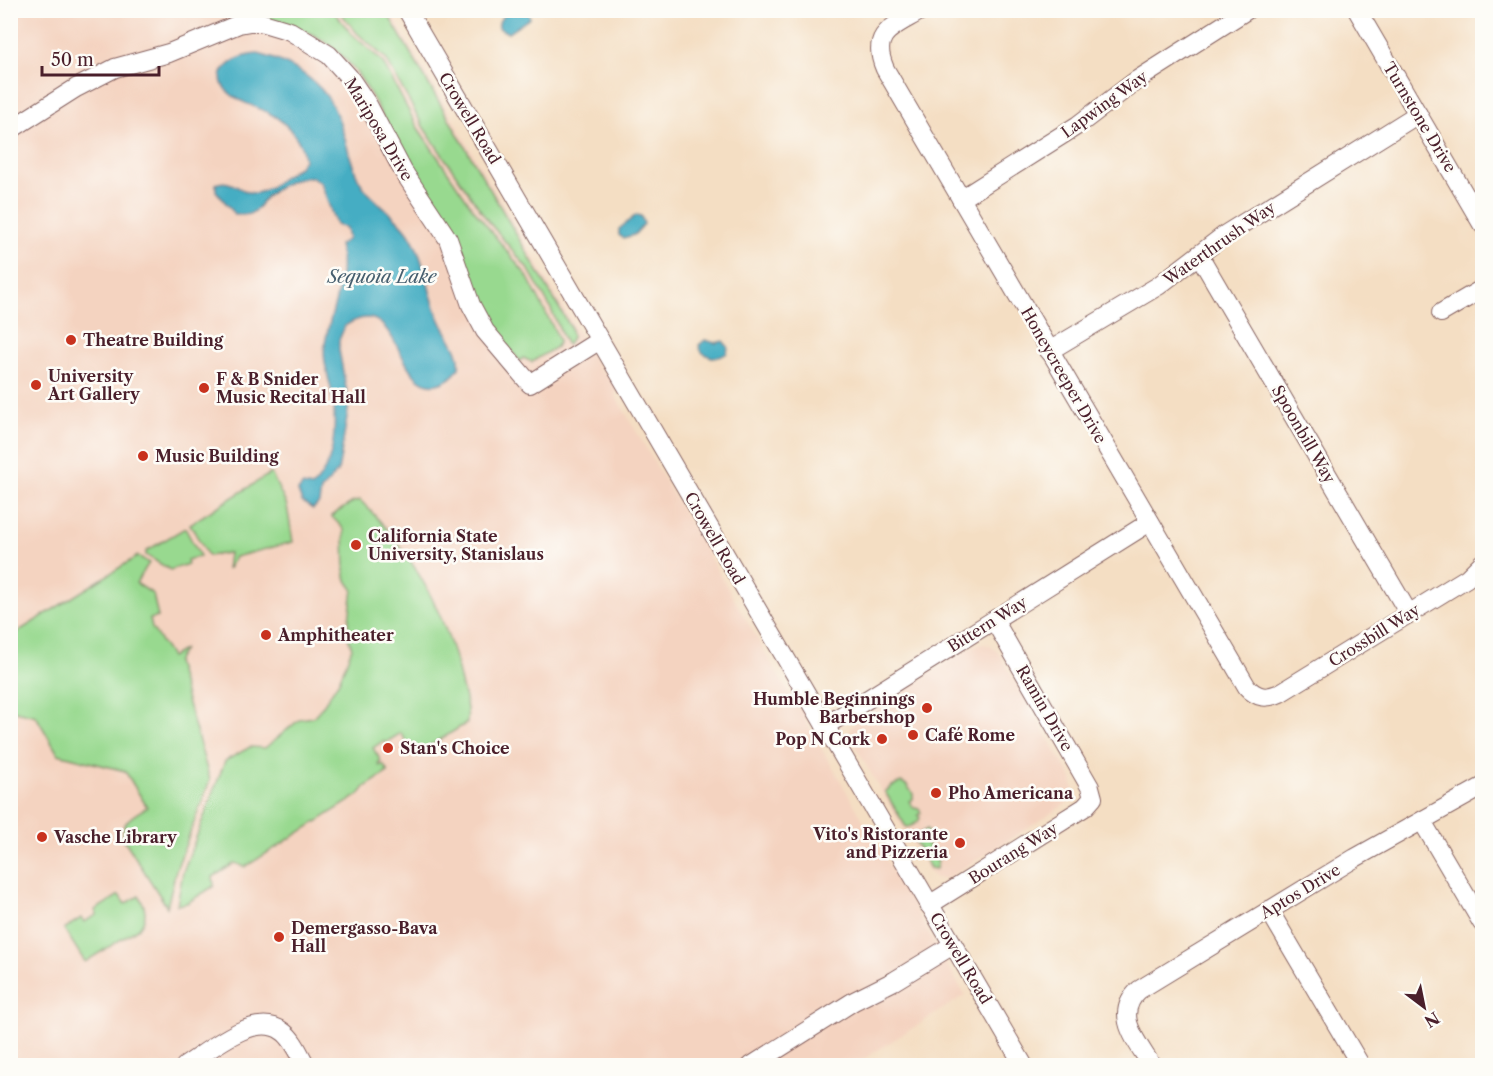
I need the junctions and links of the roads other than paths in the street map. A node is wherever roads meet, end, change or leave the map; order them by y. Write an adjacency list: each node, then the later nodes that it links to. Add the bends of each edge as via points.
1 (407, 10): 12 (street, Crowell Road)
2 (922, 10): 7 (street, Honeycreeper Drive, via 885,34 879,45 880,57)
3 (1247, 10): 7 (street, Lapwing Way)
4 (1356, 10): 5 (street, Turnstone Drive)
5 (1418, 114): 8 (street, Turnstone Drive); 9 (street, Waterthrush Way, via 1226,234)
6 (10, 130): 12 (street, Mariposa Drive, via 115,68 169,53 229,27 250,22 290,31 329,55 363,96 403,171 448,238 471,305 485,331 530,384)
7 (961, 199): 13 (street, Honeycreeper Drive)
8 (1482, 224)
9 (1199, 255): 13 (street, Waterthrush Way, via 1158,286); 16 (street, Spoonbill Way)
10 (1482, 289): 11 (street)
11 (1441, 313)
12 (600, 340): 19 (street, Crowell Road)
13 (1049, 351): 14 (street, Honeycreeper Drive)
14 (1150, 522): 17 (street, Bittern Way); 18 (street, Honeycreeper Drive, via 1246,687)
15 (1482, 563): 16 (street, Crossbill Way, via 1467,578)
16 (1408, 614): 18 (street, Crossbill Way, via 1280,693)
17 (994, 620): 19 (street, Bittern Way); 21 (street, Ramin Drive)
18 (1261, 698)
19 (825, 726): 23 (street, Crowell Road)
20 (1482, 787): 22 (street, Aptos Drive)
21 (1093, 798): 23 (street, Bourang Way, via 1085,807)
22 (1422, 822): 24 (street, Aptos Drive); 25 (street)
23 (929, 905): 26 (street, Crowell Road)
24 (1269, 910): 31 (street, Aptos Drive, via 1131,997 1126,1017); 32 (street)
25 (1482, 923)
26 (953, 945): 29 (street); 30 (street, Crowell Road)
27 (185, 1065): 28 (street, via 247,1028 262,1025 283,1031)
28 (306, 1065)
29 (751, 1065)
30 (1024, 1065)
31 (1152, 1065)
32 (1361, 1065)

